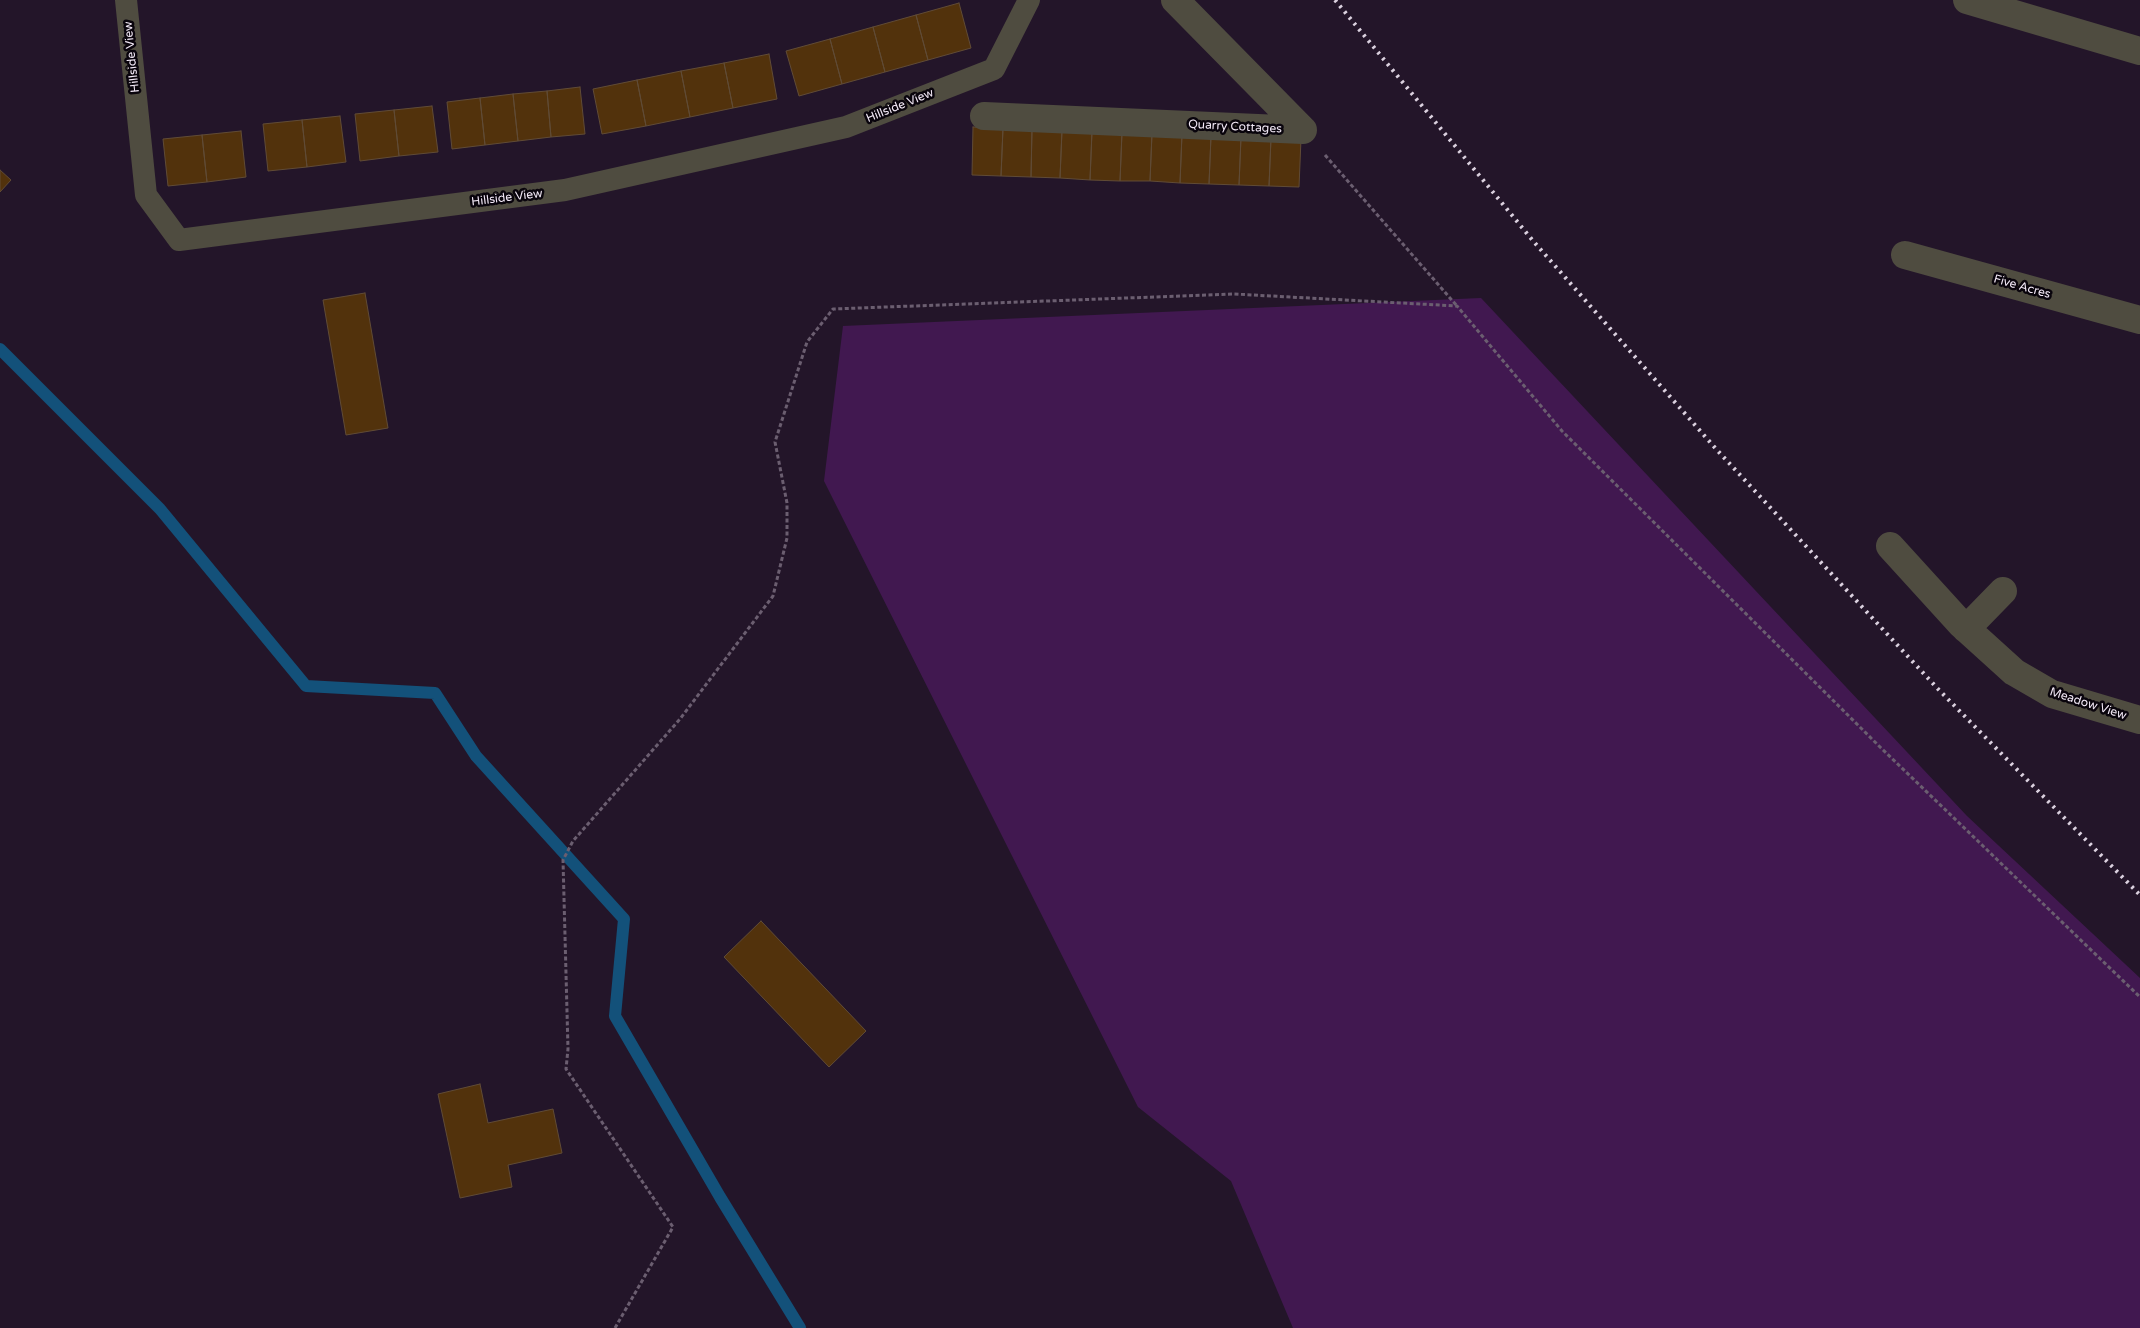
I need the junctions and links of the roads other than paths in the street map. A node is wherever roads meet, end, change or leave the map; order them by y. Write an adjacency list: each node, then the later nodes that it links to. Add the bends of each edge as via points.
1 (126, 0): 2 (lane, Hillside View, via 146,195 179,240 565,190 846,127 994,69)
2 (1028, 0)
3 (1175, 0): 6 (street, Quarry Cottages, via 1303,130)
4 (1966, 0): 5 (street)
5 (2140, 51)
6 (984, 116)
7 (1905, 255): 8 (street, Five Acres)
8 (2140, 320)
9 (1890, 546): 11 (street, Meadow View)
10 (2003, 591): 11 (street)
11 (1966, 629): 12 (street, Meadow View, via 2014,672 2052,694)
12 (2140, 720)

